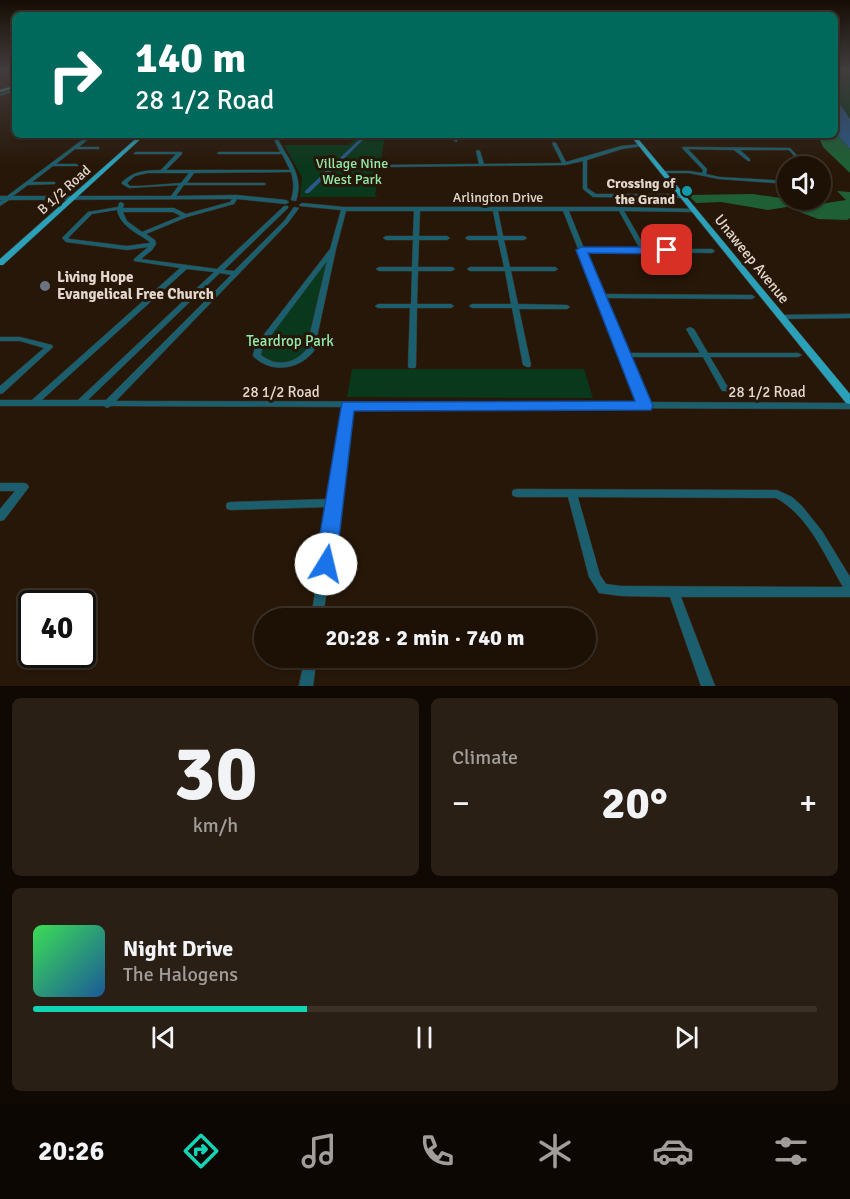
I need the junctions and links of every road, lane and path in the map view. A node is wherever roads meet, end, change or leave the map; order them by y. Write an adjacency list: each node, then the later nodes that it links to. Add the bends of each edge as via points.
1 (87, 138): 9 (street)
2 (140, 138): 38 (main road, B 1/2 Road)
3 (275, 138): 15 (street)
4 (456, 138): 6 (street)
5 (635, 138): 8 (main road, Unaweep Avenue)
6 (456, 141)
7 (554, 143): 19 (street)
8 (640, 145): 18 (street, via 629,145); 27 (main road, Unaweep Avenue)
9 (73, 148): 10 (street); 20 (street)
10 (97, 148)
11 (735, 148): 16 (street, via 790,149); 17 (street); 28 (street, via 684,148 705,170)
12 (478, 151): 22 (street)
13 (136, 153): 24 (street, via 180,153)
14 (219, 153): 15 (street)
15 (284, 153): 26 (street)
16 (796, 156)
17 (748, 159)
18 (585, 161): 19 (street); 34 (street, via 585,189 595,196)
19 (565, 164): 22 (street)
20 (51, 165): 21 (street); 31 (street)
21 (76, 165)
22 (482, 165): 23 (street)
23 (385, 166)
24 (163, 171): 25 (street); 32 (street, via 139,173 125,181 126,186)
25 (193, 171): 26 (street); 32 (street)
26 (294, 171): 43 (street)
27 (662, 172): 28 (street); 34 (main road, Unaweep Avenue)
28 (704, 174): 29 (street)
29 (777, 182)
30 (53, 183): 31 (street)
31 (27, 184): 37 (street)
32 (183, 184): 33 (street); 40 (street)
33 (264, 184)
34 (682, 196): 50 (main road, Unaweep Avenue)
35 (236, 197): 40 (street); 42 (street); 51 (street, via 232,203)
36 (0, 198): 37 (street)
37 (8, 198): 38 (street); 41 (street)
38 (72, 198): 39 (street); 64 (main road, B 1/2 Road)
39 (126, 198): 40 (street); 44 (street)
40 (172, 198)
41 (0, 204)
42 (286, 205): 43 (street, Arlington Drive); 73 (street)
43 (297, 205): 45 (street, Arlington Drive); 74 (street, via 286,222)
44 (120, 209): 51 (street, via 174,210); 52 (street, via 127,224); 59 (street, via 90,213 65,238 127,248)
45 (344, 209): 46 (street, Arlington Drive); 60 (street)
46 (417, 209): 47 (street, Arlington Drive); 54 (street)
47 (495, 209): 48 (street, Arlington Drive); 57 (street)
48 (565, 209): 49 (street, Arlington Drive); 61 (street)
49 (620, 209): 50 (street, Arlington Drive); 62 (street)
50 (693, 210): 83 (main road, Unaweep Avenue)
51 (185, 216): 52 (street)
52 (142, 234): 59 (street)
53 (386, 238): 54 (street)
54 (416, 238): 55 (street); 67 (street)
55 (447, 238)
56 (468, 238): 57 (street)
57 (501, 238): 58 (street); 70 (street)
58 (524, 238)
59 (153, 244): 65 (street, via 136,260)
60 (333, 249): 60 (street, via 259,346 257,356 262,361 274,365 292,363 305,358 310,351)
61 (581, 250): 62 (street); 75 (street)
62 (644, 250): 63 (street); 72 (street)
63 (712, 251)
64 (0, 263)
65 (185, 267): 73 (street); 96 (street)
66 (379, 269): 67 (street)
67 (415, 269): 68 (street); 78 (street)
68 (452, 269)
69 (470, 269): 70 (street)
70 (507, 269): 71 (street); 81 (street)
71 (555, 270)
72 (656, 270)
73 (218, 271): 74 (street); 97 (street)
74 (234, 273): 98 (street)
75 (600, 296): 76 (street); 87 (street)
76 (752, 297)
77 (378, 306): 78 (street)
78 (414, 306): 79 (street); 91 (street)
79 (451, 306)
80 (472, 306): 81 (street)
81 (515, 306): 82 (street); 90 (street)
82 (567, 307)
83 (781, 316): 84 (street); 94 (main road, Unaweep Avenue)
84 (850, 316)
85 (690, 329): 88 (street)
86 (0, 339): 93 (street, via 20,339 49,348)
87 (625, 355): 88 (street); 100 (street)
88 (705, 355): 89 (street); 92 (street)
89 (798, 355)
90 (527, 365)
91 (412, 366)
92 (725, 389)
93 (0, 391)
94 (850, 401)
95 (0, 403): 96 (street, 28 1/2 Road)
96 (34, 403): 97 (street, 28 1/2 Road)
97 (79, 404): 98 (street, 28 1/2 Road)
98 (107, 405): 99 (street, 28 1/2 Road)
99 (347, 405): 100 (street, 28 1/2 Road); 105 (street)
100 (645, 406): 101 (street, 28 1/2 Road)
101 (850, 406)
102 (0, 487): 107 (street, via 24,487)
103 (517, 493): 104 (street)
104 (572, 493): 108 (street, via 777,494 794,502 804,515); 109 (street, via 595,577 603,589)
105 (335, 503): 106 (street); 110 (street)
106 (231, 506)
107 (0, 517)
108 (850, 590): 109 (street)
109 (674, 592): 113 (street)
110 (319, 608)
111 (309, 668): 112 (street)
112 (306, 686)
113 (708, 686)

